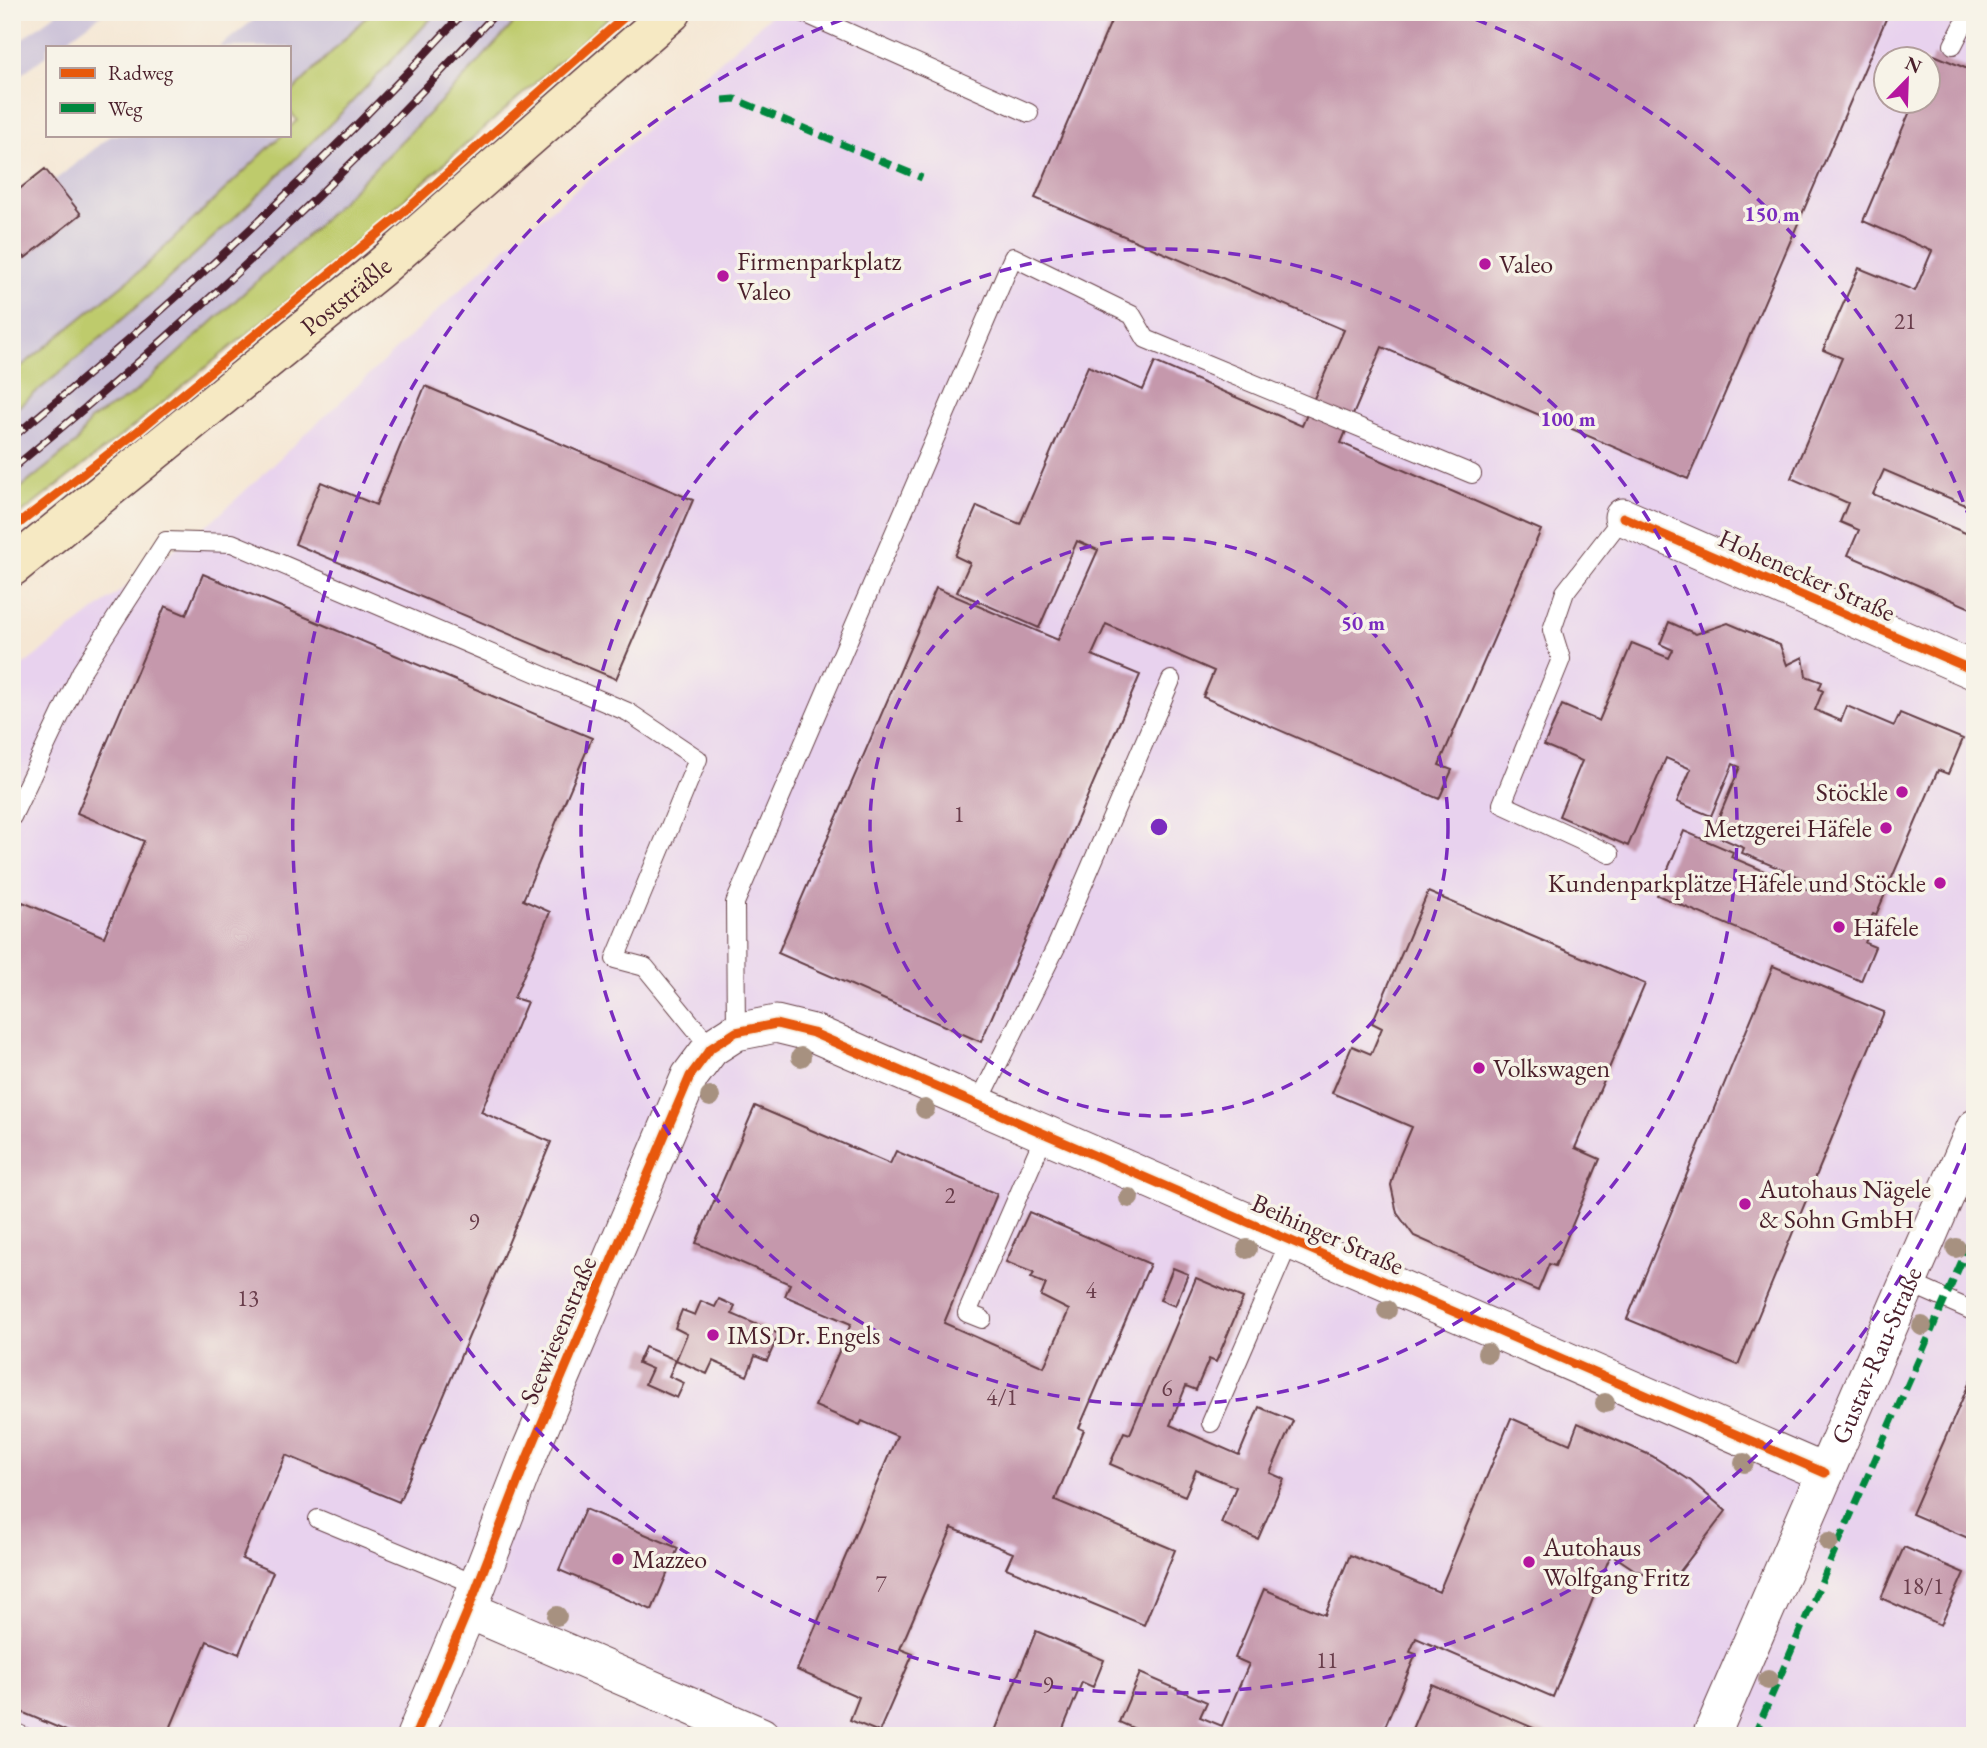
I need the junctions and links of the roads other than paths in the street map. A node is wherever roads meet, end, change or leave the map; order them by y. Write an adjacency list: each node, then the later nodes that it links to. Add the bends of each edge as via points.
1 (672, 12): 8 (main road, Poststräßle, via 379,269)
2 (802, 12): 5 (lane)
3 (1970, 12): 4 (lane)
4 (1953, 44)
5 (1029, 113)
6 (1472, 474): 13 (lane, via 1146,339 1132,315 1013,257 736,902)
7 (1623, 517): 9 (street, Hohenecker Straße); 12 (lane, via 1565,592 1552,630 1561,659 1502,804)
8 (12, 568)
9 (1975, 671)
10 (1171, 680): 14 (lane, via 1057,945)
11 (12, 817): 13 (lane, via 81,671 166,541 232,543 628,712 698,760 615,959 645,967)
12 (1611, 854)
13 (723, 1040): 14 (street, Beihinger Straße, via 776,1024 813,1032); 24 (street, Seewiesenstraße, via 690,1076)
14 (978, 1104): 16 (street, Beihinger Straße)
15 (1975, 1128): 18 (street, Gustav-Rau-Straße)
16 (1045, 1134): 17 (street, Beihinger Straße); 20 (lane, via 967,1313)
17 (1290, 1240): 21 (lane); 22 (street, Beihinger Straße)
18 (1907, 1282): 19 (lane); 22 (street, Gustav-Rau-Straße)
19 (1975, 1312)
20 (982, 1319)
21 (1211, 1423)
22 (1825, 1473): 29 (street, Gustav-Rau-Straße)
23 (318, 1519): 24 (lane)
24 (472, 1597): 27 (street, Seewiesenstraße); 28 (street)
25 (12, 1731): 26 (lane)
26 (23, 1736)
27 (415, 1736)
28 (761, 1736)
29 (1711, 1736)

